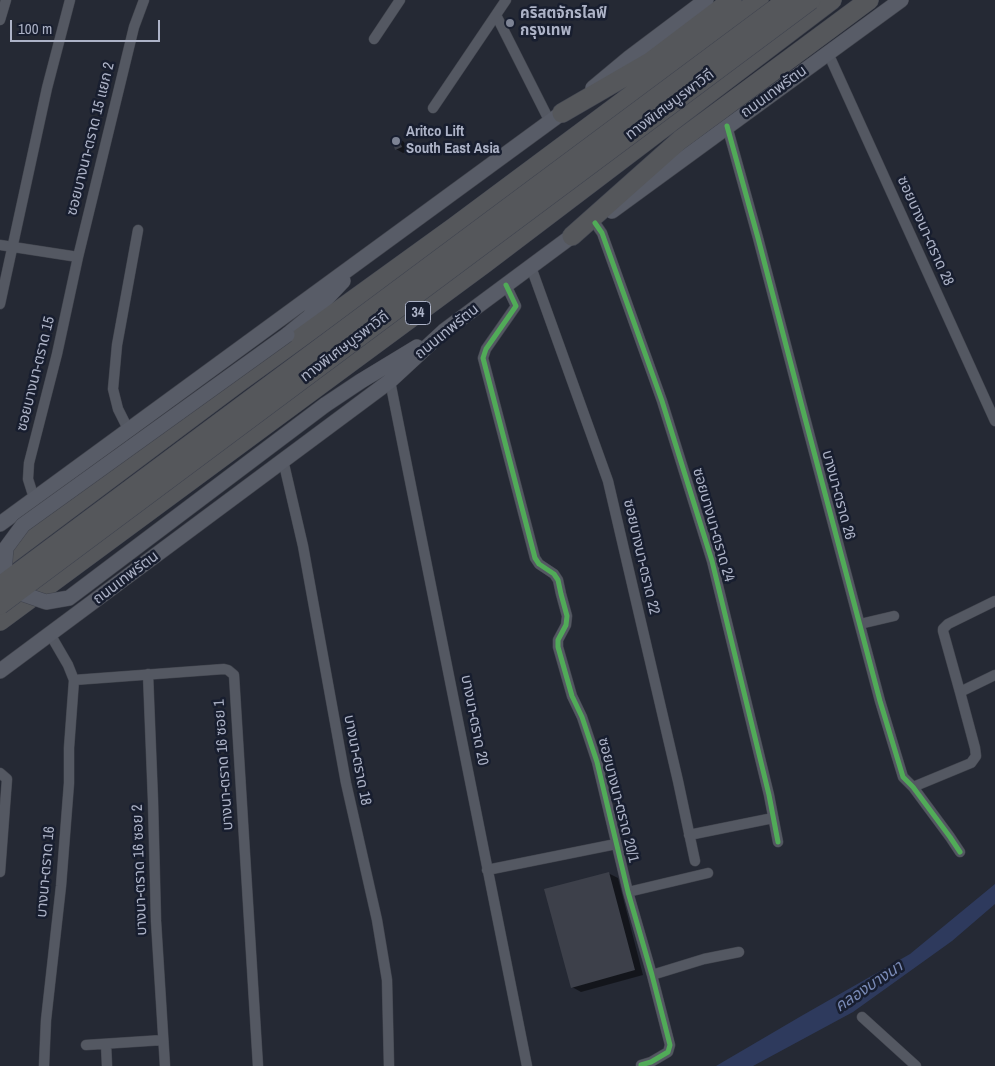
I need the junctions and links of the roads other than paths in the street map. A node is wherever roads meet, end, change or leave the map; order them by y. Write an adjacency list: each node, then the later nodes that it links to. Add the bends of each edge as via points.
1 (6, 0): 15 (street)
2 (70, 0): 29 (street, via 47,88)
3 (144, 0): 31 (street, ซอยบางนา-ตราด 15 แยก 2, via 134,27)
4 (400, 0): 16 (street)
5 (506, 0): 14 (street)
6 (706, 0): 20 (main road)
7 (732, 0): 18 (highway)
8 (759, 0): 23 (highway)
9 (786, 0): 43 (highway, ทางพิเศษบูรพาวิถี, bridge)
10 (811, 0): 45 (highway, ทางพิเศษบูรพาวิถี, bridge)
11 (832, 0): 26 (highway, ถนนเทพรัตน / 34)
12 (869, 0): 22 (highway)
13 (901, 0): 17 (main road, ถนนเทพรัตน / 34)
14 (496, 15): 19 (street); 20 (street)
15 (0, 20)
16 (374, 39)
17 (828, 54): 21 (main road, ถนนเทพรัตน / 34); 37 (street, ซอยบางนา-ตราด 28)
18 (650, 62): 20 (highway); 23 (highway)
19 (434, 108)
20 (556, 118): 30 (main road)
21 (727, 126): 24 (main road, ถนนเทพรัตน / 34); 47 (street, บางนา-ตราด 26)
22 (680, 140): 26 (highway); 27 (highway)
23 (547, 158): 42 (highway)
24 (595, 223): 27 (main road, ถนนเทพรัตน / 34); 57 (street, ซอยบางนา-ตราด 24, via 602,234 662,401 712,562)
25 (138, 230): 38 (street, via 117,345 113,389)
26 (526, 231): 45 (highway, ถนนเทพรัตน / 34, via 271,422)
27 (572, 236): 32 (main road, ถนนเทพรัตน / 34)
28 (0, 245): 29 (street)
29 (13, 247): 31 (street); 34 (street)
30 (368, 254): 35 (main road, bridge, via 309,317 23,525 6,548 4,573 20,593 46,602 69,598 325,406); 38 (main road)
31 (78, 257): 40 (street, ซอยบางนา-ตราด 15, via 29,463 28,479)
32 (531, 267): 33 (main road, ถนนเทพรัตน / 34); 58 (street, ซอยบางนา-ตราด 22, via 608,481)
33 (506, 285): 35 (main road, ถนนเทพรัตน / 34); 60 (street, ซอยบางนา-ตราด 20/1, via 516,306 483,358 535,558 558,580 567,616 558,647 597,762)
34 (0, 304)
35 (444, 331): 36 (main road, ถนนเทพรัตน / 34)
36 (390, 381): 39 (main road, ถนนเทพรัตน / 34); 63 (street, บางนา-ตราด 20)
37 (995, 421)
38 (128, 429): 40 (main road)
39 (284, 460): 49 (main road, ถนนเทพรัตน / 34); 78 (street, บางนา-ตราด 18, via 346,783 377,920 387,980)
40 (34, 498): 41 (main road)
41 (0, 524)
42 (0, 561)
43 (0, 586)
44 (995, 601): 54 (street, via 943,629)
45 (4, 613): 48 (highway)
46 (894, 616): 47 (street)
47 (860, 624): 56 (street, บางนา-ตราด 26, via 903,777)
48 (0, 632)
49 (50, 634): 50 (main road, ถนนเทพรัตน / 34); 53 (street)
50 (0, 671)
51 (148, 674): 53 (street, บางนา-ตราด 16 ซอย 1); 70 (street, บางนา-ตราด 16 ซอย 2); 77 (street, บางนา-ตราด 16 ซอย 1, via 224,669 234,675)
52 (995, 676): 54 (street)
53 (74, 680): 74 (street, บางนา-ตราด 16, via 61,886)
54 (960, 692): 56 (street, via 976,756 971,763)
55 (0, 773): 64 (street, via 6,779)
56 (913, 787): 61 (street, บางนา-ตราด 26)
57 (773, 818): 58 (street); 59 (street, ซอยบางนา-ตราด 24)
58 (689, 835): 62 (street, ซอยบางนา-ตราด 22)
59 (778, 842)
60 (616, 844): 63 (street); 66 (street, ซอยบางนา-ตราด 20/1)
61 (960, 852)
62 (695, 861)
63 (488, 870): 79 (street, บางนา-ตราด 20)
64 (0, 872)
65 (708, 873): 66 (street)
66 (628, 892): 68 (street, ซอยบางนา-ตราด 20/1)
67 (739, 952): 68 (street)
68 (652, 975): 73 (street, ซอยบางนา-ตราด 20/1, via 670,1048)
69 (862, 1017): 80 (street)
70 (163, 1040): 71 (street); 76 (street, บางนา-ตราด 16 ซอย 2)
71 (106, 1044): 72 (street); 75 (street)
72 (86, 1045)
73 (641, 1065)
74 (44, 1066)
75 (107, 1066)
76 (165, 1066)
77 (258, 1066)
78 (389, 1066)
79 (527, 1066)
80 (916, 1066)

